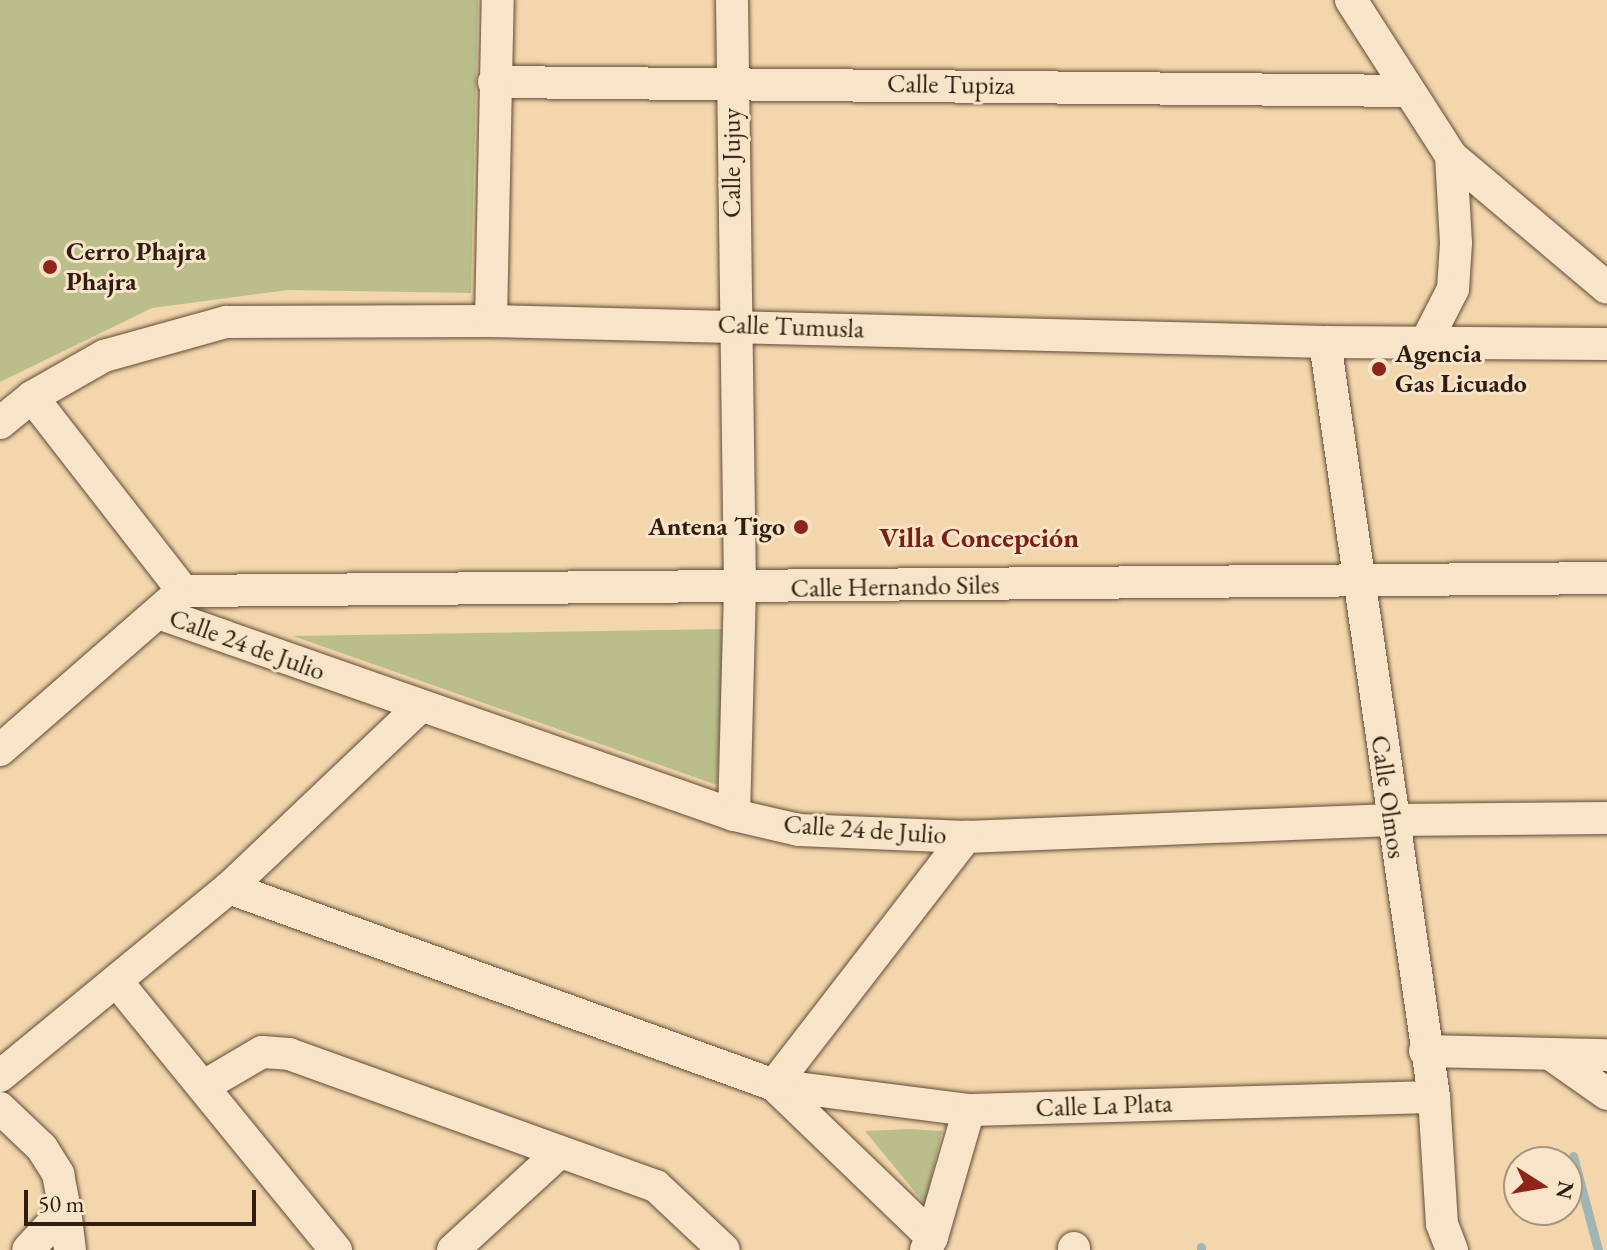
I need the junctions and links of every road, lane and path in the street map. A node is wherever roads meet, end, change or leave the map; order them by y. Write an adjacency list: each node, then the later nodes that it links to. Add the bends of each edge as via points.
1 (498, 0): 4 (street)
2 (732, 0): 5 (street, Calle Jujuy)
3 (1351, 0): 6 (street)
4 (494, 82): 5 (street, Calle Tupiza); 9 (street)
5 (732, 82): 6 (street, Calle Tupiza); 10 (street, Calle Jujuy)
6 (1407, 91): 7 (street)
7 (1451, 156): 8 (street); 12 (street, via 1453,289)
8 (1607, 288)
9 (491, 321): 10 (street, Calle Tumusla); 14 (street, Calle Tumusla, via 226,322 104,356)
10 (734, 325): 11 (street, Calle Tumusla); 18 (street, Calle Jujuy)
11 (1325, 342): 12 (street, Calle Tumusla); 17 (street, Calle Olmos)
12 (1426, 342): 13 (street, Calle Tumusla)
13 (1607, 344)
14 (32, 397): 15 (street, Calle Tumusla); 19 (street)
15 (0, 423)
16 (1607, 578): 17 (street, Calle Hernando Siles)
17 (1356, 582): 18 (street, Calle Hernando Siles); 25 (street, Calle Olmos)
18 (740, 588): 19 (street, Calle Hernando Siles); 23 (street, Calle Jujuy)
19 (183, 591): 20 (street)
20 (158, 613): 21 (street, Calle 24 de Julio); 22 (street)
21 (419, 708): 23 (street, Calle 24 de Julio); 27 (street)
22 (0, 750)
23 (734, 815): 26 (street, Calle 24 de Julio, via 799,830)
24 (1607, 818): 25 (street, Calle 24 de Julio)
25 (1392, 820): 26 (street, Calle 24 de Julio); 29 (street, Calle Olmos)
26 (966, 837): 33 (street)
27 (229, 888): 28 (street); 33 (street)
28 (118, 983): 32 (street); 34 (street)
29 (1425, 1051): 31 (street); 36 (street, Calle Olmos)
30 (1607, 1055): 31 (street)
31 (1553, 1056): 35 (street)
32 (0, 1076)
33 (774, 1085): 38 (street, Calle La Plata); 41 (street)
34 (204, 1086): 39 (street, via 262,1052 289,1054); 45 (street)
35 (1607, 1094)
36 (1434, 1097): 38 (street, Calle La Plata); 47 (street, Calle Olmos, via 1442,1224)
37 (0, 1108): 40 (street, via 42,1148 58,1174)
38 (969, 1110): 41 (street)
39 (560, 1152): 42 (street, via 656,1186); 46 (street)
40 (65, 1210): 43 (street); 44 (street)
41 (929, 1243)
42 (712, 1246)
43 (28, 1250)
44 (70, 1250)
45 (336, 1250)
46 (453, 1250)
47 (1452, 1250)

